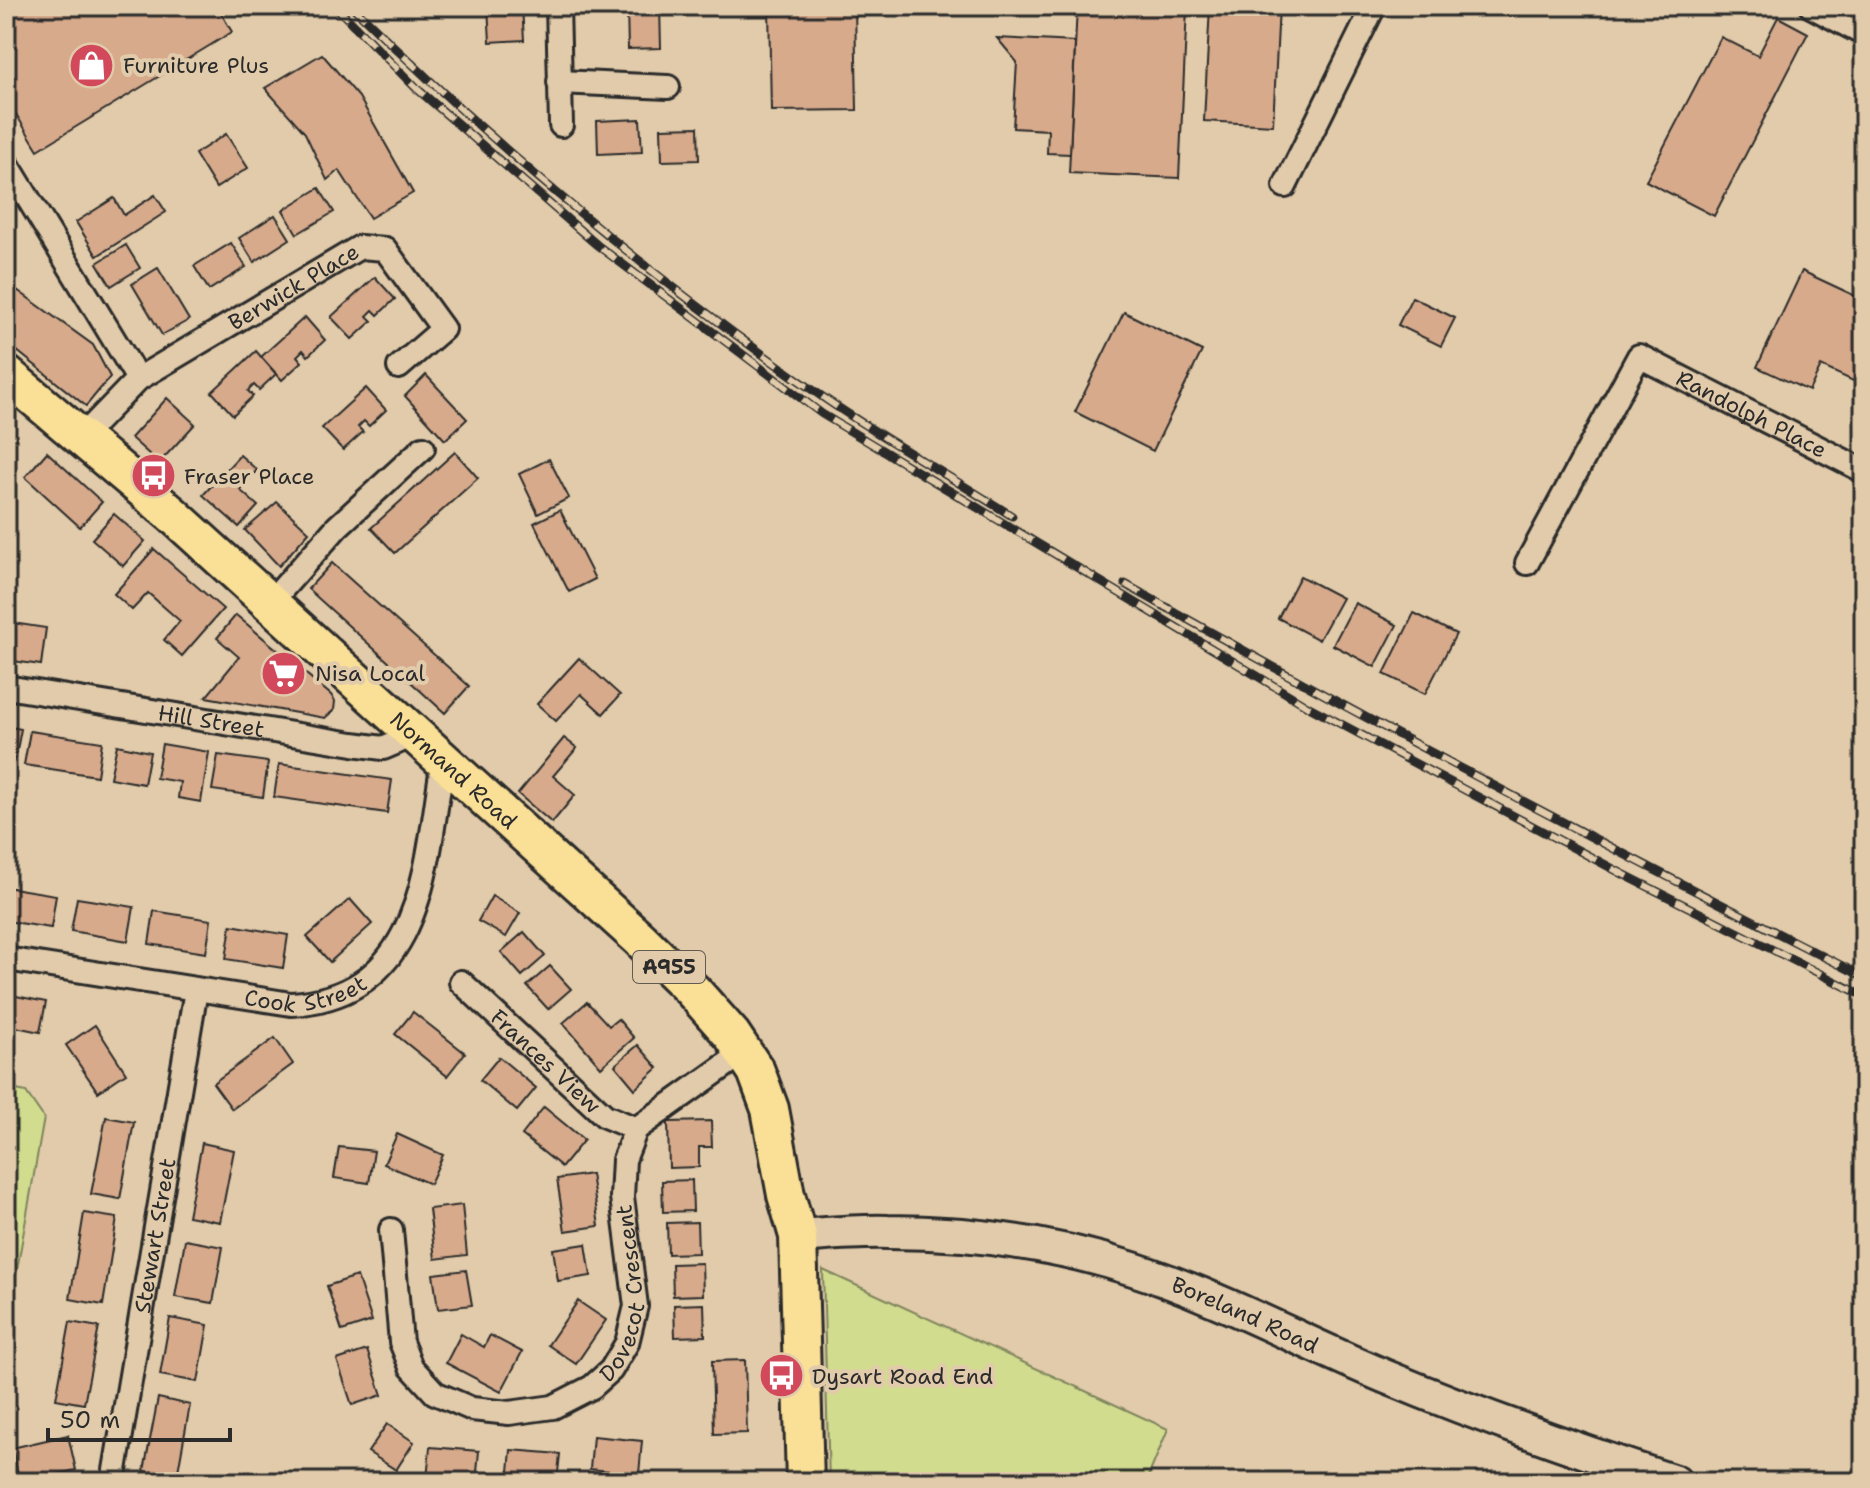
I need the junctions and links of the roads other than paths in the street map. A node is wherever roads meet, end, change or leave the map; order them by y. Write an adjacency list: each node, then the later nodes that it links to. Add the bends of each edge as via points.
1 (558, 6): 5 (street)
2 (1374, 6): 9 (street)
3 (1811, 6): 4 (street)
4 (1864, 34)
5 (559, 82): 6 (street); 7 (street)
6 (668, 87)
7 (561, 125)
8 (6, 162): 12 (street)
9 (1285, 186)
10 (399, 367): 12 (street, Berwick Place, via 443,329 385,249 360,247)
11 (6, 374): 13 (main road, Normand Road / A955)
12 (138, 379): 13 (street, Berwick Place)
13 (83, 436): 17 (main road, Normand Road / A955)
14 (423, 448): 17 (street, via 337,527)
15 (1864, 471): 16 (street, Randolph Place, via 1639,356)
16 (1527, 563)
17 (270, 603): 19 (main road, Normand Road / A955)
18 (6, 687): 19 (street, Hill Street, via 383,748)
19 (416, 734): 20 (main road, Normand Road / A955)
20 (443, 760): 23 (street, Cook Street, via 416,904 383,965 359,985 319,1002 291,1004); 24 (main road, Normand Road / A955, via 640,939)
21 (6, 959): 23 (street, Cook Street)
22 (461, 982): 25 (street, Frances View, via 605,1116)
23 (196, 990): 28 (street, Stewart Street)
24 (744, 1052): 25 (street); 27 (main road, Normand Road / A955, via 770,1109)
25 (636, 1129): 26 (street, Dovecot Crescent, via 624,1160 622,1197 636,1306 627,1343 611,1370 592,1387 553,1407 509,1413 472,1409 435,1393 411,1367 401,1342)
26 (391, 1230)
27 (798, 1236): 29 (main road, A955); 30 (main road, Boreland Road, via 960,1235 1132,1268 1383,1376)
28 (113, 1482)
29 (805, 1482)
30 (1675, 1482)

